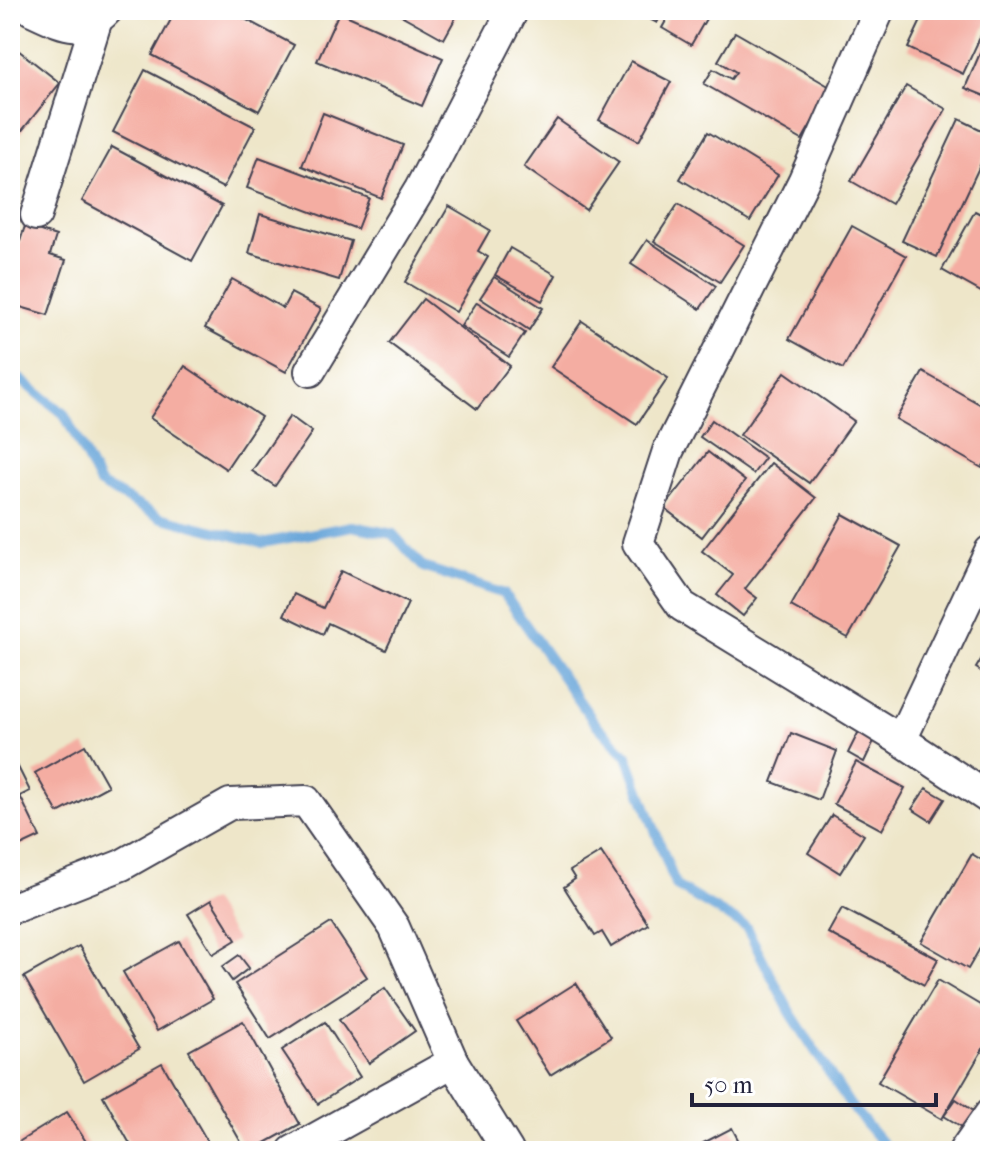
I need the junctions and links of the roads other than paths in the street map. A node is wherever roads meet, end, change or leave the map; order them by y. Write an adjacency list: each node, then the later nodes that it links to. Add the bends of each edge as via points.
1 (32, 10): 4 (street, via 81,26)
2 (513, 10): 6 (street, via 420,189)
3 (879, 10): 8 (street, via 803,182 668,451 638,543 682,606)
4 (102, 16): 5 (street)
5 (36, 215)
6 (310, 371)
7 (990, 551): 8 (street)
8 (901, 740): 9 (street)
9 (990, 799)
10 (10, 909): 11 (street, via 122,865 230,804 306,801 394,927)
11 (453, 1062): 14 (street); 15 (street)
12 (990, 1114): 13 (street)
13 (967, 1147)
14 (293, 1151)
15 (508, 1151)

